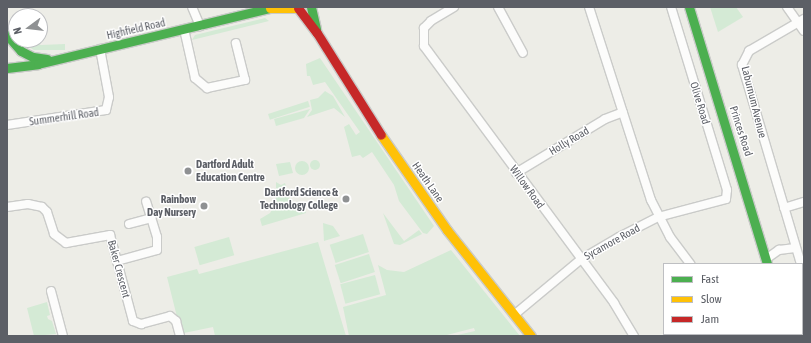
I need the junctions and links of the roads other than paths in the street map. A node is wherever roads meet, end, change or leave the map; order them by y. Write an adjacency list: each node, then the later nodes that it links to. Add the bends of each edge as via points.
1 (192, 7): 12 (street)
2 (298, 7): 10 (street, Highfield Road); 15 (street, Heath Lane)
3 (310, 7): 15 (street, Heath Lane)
4 (454, 7): 24 (street, Willow Road, via 430,21 424,28 423,37 428,53)
5 (498, 7): 19 (street)
6 (589, 7): 22 (street)
7 (671, 7): 25 (street, Olive Road, via 727,190)
8 (689, 7): 36 (street, Princes Road)
9 (787, 7): 11 (street)
10 (271, 8): 12 (street, Highfield Road)
11 (801, 21): 14 (street); 29 (street, Laburnum Avenue, via 750,51 742,65)
12 (200, 26): 13 (street, Highfield Road)
13 (184, 29): 17 (street, via 195,78 210,89 246,84); 18 (street, Highfield Road)
14 (804, 31)
15 (317, 33): 40 (street, Heath Lane, via 346,84 411,179 469,259)
16 (7, 34): 20 (street, via 21,51 33,57)
17 (236, 43)
18 (100, 49): 20 (street, Highfield Road); 23 (street, Summerhill Road, via 109,97 106,110)
19 (523, 53)
20 (52, 59): 21 (street, Highfield Road)
21 (7, 68)
22 (623, 112): 24 (street, Holly Road); 30 (street)
23 (7, 125)
24 (516, 173): 34 (street, Willow Road)
25 (726, 199): 30 (street, Sycamore Road)
26 (146, 202): 31 (street)
27 (804, 202): 29 (street)
28 (7, 207): 35 (street, Baker Crescent, via 28,204 42,207 47,212 54,234 66,243 110,235)
29 (784, 208): 33 (street, Laburnum Avenue)
30 (658, 217): 34 (street, Sycamore Road); 37 (street)
31 (151, 218): 32 (street); 35 (street, via 157,236 157,250)
32 (130, 224)
33 (796, 248): 36 (street, via 779,250); 38 (street, Laburnum Avenue)
34 (580, 260): 40 (street, Sycamore Road); 44 (street, Willow Road, via 614,303)
35 (117, 261): 42 (street, Baker Crescent, via 133,321 141,324 170,316 176,321)
36 (766, 262)
37 (689, 263)
38 (801, 263)
39 (51, 291): 41 (street)
40 (514, 315): 43 (street, Heath Lane)
41 (63, 336)
42 (180, 336)
43 (531, 336)
44 (634, 336)

